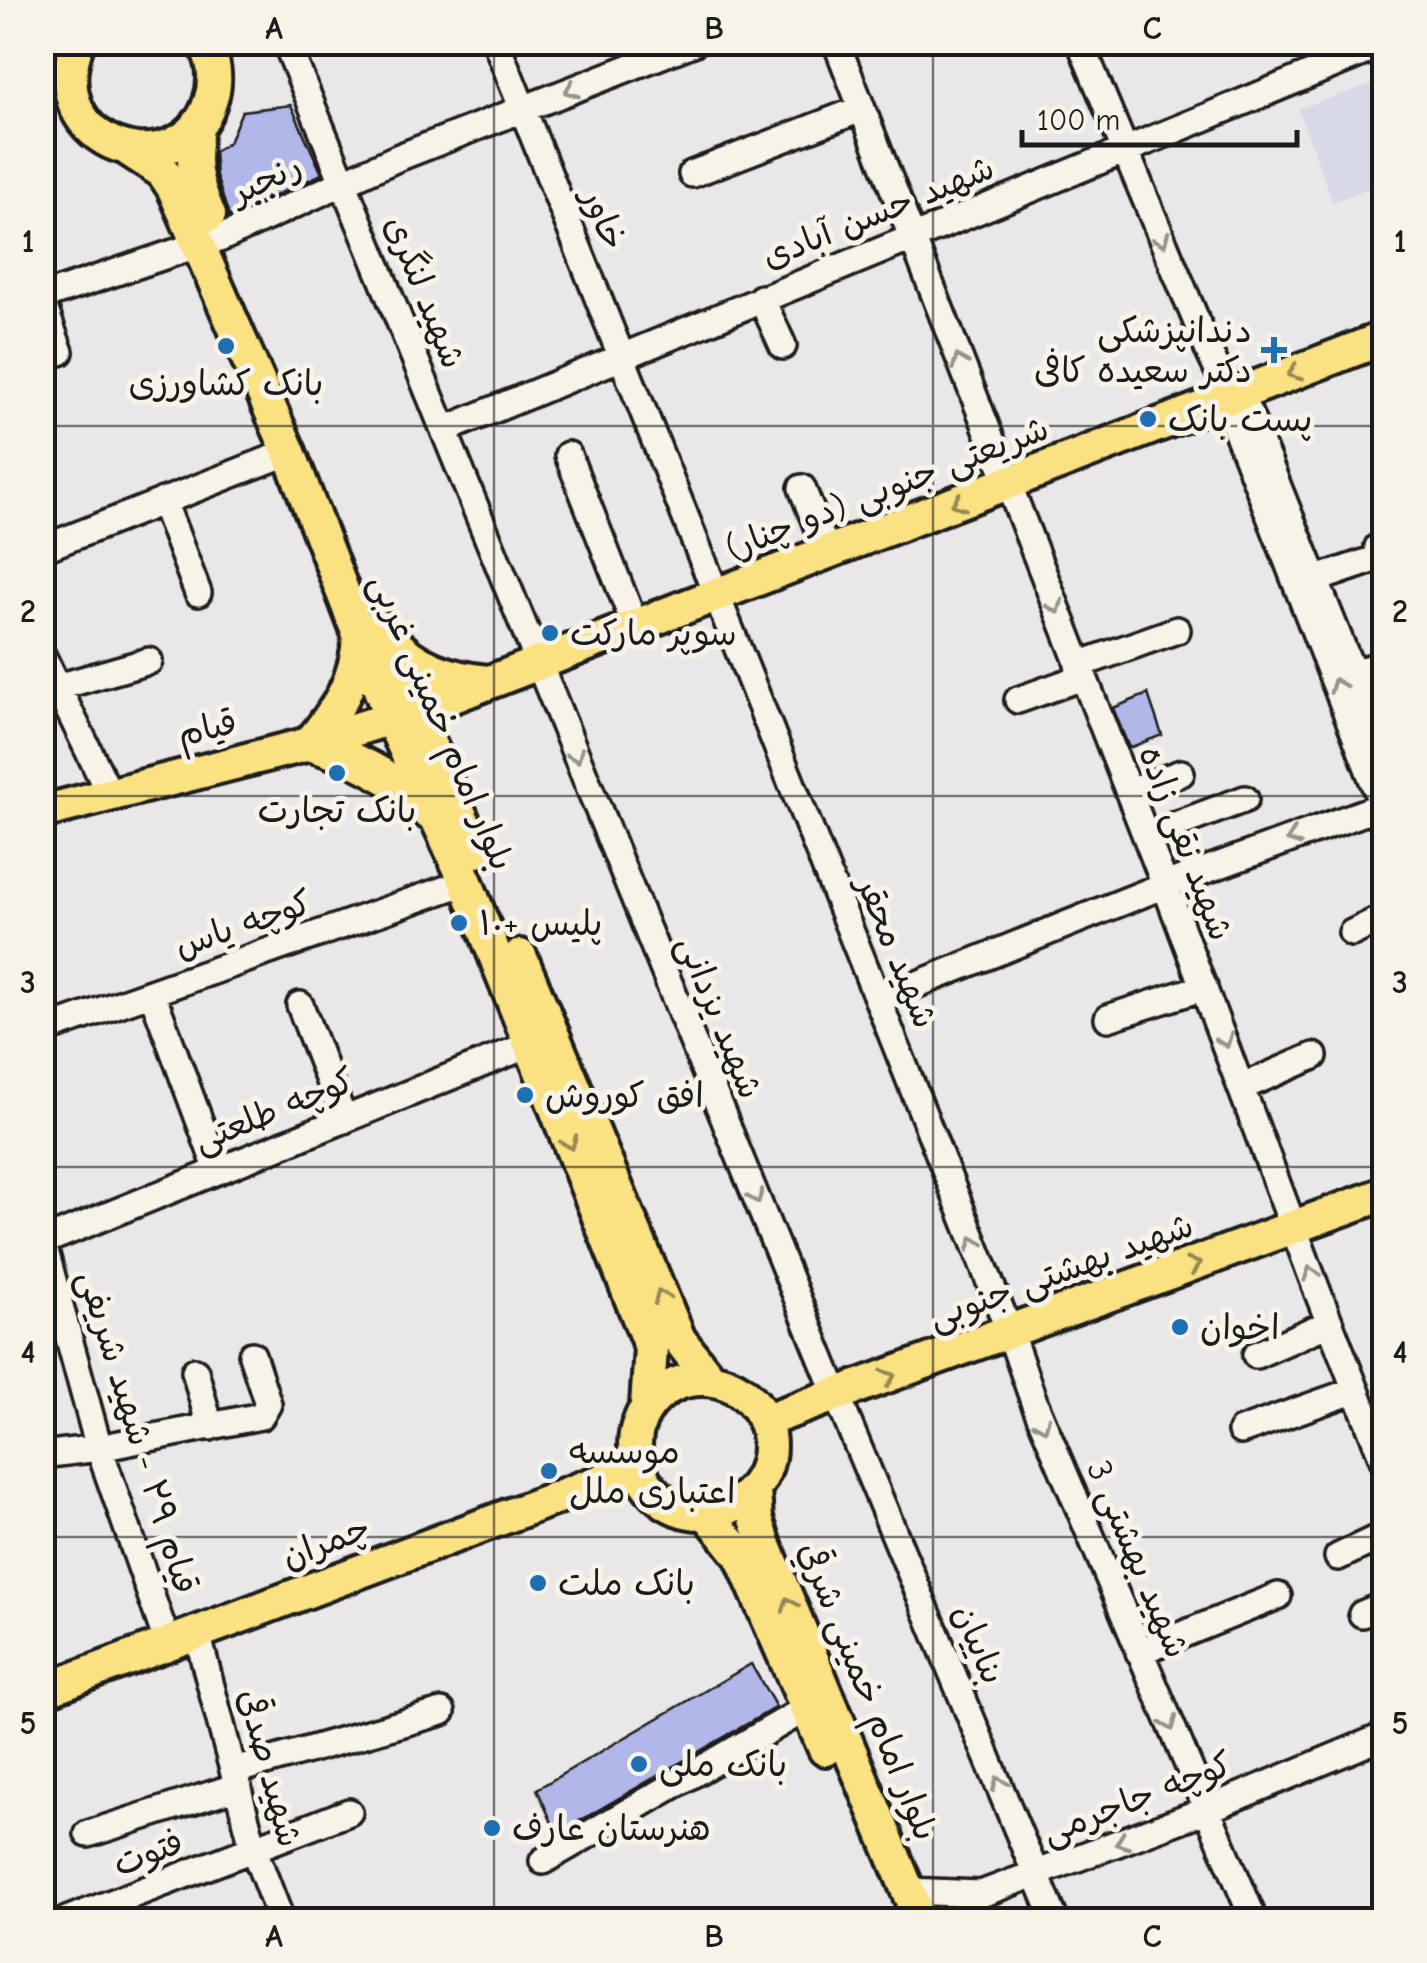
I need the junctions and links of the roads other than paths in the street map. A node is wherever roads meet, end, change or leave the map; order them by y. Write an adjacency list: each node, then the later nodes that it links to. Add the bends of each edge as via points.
1 (78, 42): 12 (main road, بلوار امام خمینی غربی, via 69,85 76,108 88,127)
2 (286, 42): 15 (street, شهید لنگری)
3 (496, 42): 9 (street, خاور)
4 (695, 42): 9 (street, رنجبر, one-way to 9)
5 (836, 42): 10 (street, شهید نقی زاده)
6 (1080, 42): 13 (street)
7 (1384, 44): 13 (street, شهید حسن آبادی)
8 (216, 46): 11 (main road, بلوار امام خمینی غربی, via 214,89)
9 (522, 109): 15 (street, رنجبر); 23 (street, خاور)
10 (861, 109): 14 (street); 16 (street, شهید نقی زاده)
11 (198, 124): 12 (main road, via 167,146); 17 (main road, بلوار امام خمینی غربی, via 194,178)
12 (129, 150): 17 (main road, بلوار امام خمینی غربی, via 162,172)
13 (1125, 150): 16 (street, شهید حسن آبادی); 24 (street, one-way to 24)
14 (692, 174)
15 (342, 181): 17 (street, رنجبر); 25 (street, شهید لنگری)
16 (910, 236): 19 (street, شهید حسن آبادی); 28 (street, شهید نقی زاده, one-way to 16)
17 (210, 242): 18 (street, رنجبر); 26 (main road, بلوار امام خمینی غربی); 37 (main road, بلوار امام خمینی غربی)
18 (44, 293): 22 (street)
19 (761, 298): 21 (street); 23 (street, شهید حسن آبادی)
20 (1384, 338): 24 (main road, شریعتی جنوبی (دو چنار), one-way to 24)
21 (783, 346)
22 (60, 352)
23 (621, 355): 25 (street, شهید حسن آبادی); 36 (street, خاور)
24 (1232, 397): 28 (main road, شریعتی جنوبی (دو چنار)); 34 (street, via 1248,412); 56 (street, one-way to 24, via 1234,424)
25 (444, 430): 43 (street, شهید لنگری)
26 (289, 452): 30 (street); 37 (main road, بلوار امام خمینی غربی)
27 (568, 455): 38 (street)
28 (1007, 484): 33 (main road, شریعتی جنوبی (دو چنار), one-way to 33); 44 (street, شهید نقی زاده, one-way to 44)
29 (802, 488): 33 (street)
30 (163, 501): 32 (street); 35 (street)
31 (1378, 548): 34 (street, via 1384,556)
32 (42, 550)
33 (828, 554): 36 (main road, شریعتی جنوبی (دو چنار))
34 (1317, 579): 45 (street)
35 (198, 593)
36 (717, 596): 38 (main road, شریعتی جنوبی (دو چنار)); 66 (street, شهید محقر)
37 (368, 627): 46 (main road, via 425,667); 49 (main road, بلوار امام خمینی غربی); 50 (main road, via 346,692)
38 (636, 628): 43 (main road, شریعتی جنوبی (دو چنار))
39 (1177, 630): 44 (street)
40 (42, 655): 47 (street)
41 (149, 660): 47 (street)
42 (1384, 664): 45 (street)
43 (539, 665): 46 (main road, شریعتی جنوبی (دو چنار)); 85 (street, شهید یزدانی, one-way to 85)
44 (1081, 671): 48 (street); 53 (street, شهید نقی زاده)
45 (1355, 672): 51 (street)
46 (489, 682): 49 (main road, شریعتی جنوبی (دو چنار))
47 (58, 686): 54 (street)
48 (1018, 700)
49 (404, 714): 50 (main road, قیام); 58 (main road, بلوار امام خمینی غربی); 83 (main road, بلوار امام خمینی غربی, one-way to 49, via 679,1338)
50 (309, 744): 54 (main road, قیام); 58 (main road, via 395,782)
51 (1384, 751)
52 (1181, 773): 53 (street)
53 (1129, 792): 59 (street, شهید نقی زاده)
54 (110, 795): 57 (main road, قیام)
55 (1245, 799): 59 (street)
56 (1384, 807): 61 (street, one-way to 61)
57 (42, 812)
58 (441, 826): 60 (main road, بلوار امام خمینی غربی)
59 (1146, 836): 61 (street, شهید نقی زاده)
60 (466, 882): 65 (street, کوچه یاس); 70 (main road, بلوار امام خمینی غربی)
61 (1166, 885): 64 (street, شهید نقی زاده); 66 (street)
62 (1384, 916): 63 (street)
63 (1352, 933)
64 (1204, 987): 68 (street); 72 (street, شهید نقی زاده, one-way to 72)
65 (152, 993): 69 (street, کوچه یاس); 74 (street)
66 (878, 1000): 79 (street, شهید محقر, one-way to 66)
67 (300, 1005): 73 (street)
68 (1108, 1018)
69 (42, 1032)
70 (531, 1044): 73 (street, کوچه طلعتی); 86 (main road, بلوار امام خمینی غربی, one-way to 86, via 650,1348)
71 (1314, 1056): 72 (street)
72 (1242, 1088): 76 (street, شهید نقی زاده)
73 (344, 1120): 74 (street, کوچه طلعتی)
74 (218, 1171): 77 (street, کوچه طلعتی)
75 (1384, 1194): 76 (main road, شهید بهشتی جنوبی)
76 (1295, 1228): 78 (street, شهید نقی زاده, one-way to 76); 79 (main road, شهید بهشتی جنوبی, one-way to 76)
77 (43, 1241): 90 (street, قیام ۲۹ - شهید شریفی)
78 (1329, 1322): 81 (street); 84 (street, شهید نقی زاده)
79 (1010, 1333): 85 (main road, شهید بهشتی جنوبی, one-way to 79); 100 (street, شهید بهشتی 3, one-way to 100)
80 (252, 1355): 88 (street, via 266,1408 261,1416)
81 (1256, 1355)
82 (196, 1370): 88 (street)
83 (710, 1380): 86 (main road, via 675,1384); 87 (main road, via 743,1393)
84 (1356, 1390): 89 (street); 92 (street, شهید نقی زاده)
85 (837, 1396): 87 (main road, شهید بهشتی جنوبی); 111 (street, بناییان, one-way to 85)
86 (648, 1406): 93 (main road, via 634,1446)
87 (764, 1421): 94 (main road, via 768,1456)
88 (210, 1427): 90 (street)
89 (1242, 1430)
90 (99, 1448): 91 (street); 99 (street, قیام ۲۹ - شهید شریفی)
91 (42, 1454)
92 (1384, 1462)
93 (638, 1467): 95 (main road, via 664,1502); 99 (main road, چمران)
94 (754, 1489): 95 (main road, via 724,1510); 112 (main road, بلوار امام خمینی شرقي, one-way to 94, via 766,1548)
95 (707, 1513): 102 (main road, بلوار امام خمینی شرقي, via 741,1556)
96 (1384, 1535): 97 (street)
97 (1338, 1557)
98 (1278, 1596): 100 (street)
99 (183, 1639): 101 (main road, چمران); 105 (street, شهید صدقی)
100 (1139, 1652): 106 (street, شهید بهشتی 3, one-way to 106)
101 (42, 1692)
102 (807, 1708): 110 (street); 112 (main road, بلوار امام خمینی شرقي)
103 (442, 1712): 105 (street)
104 (1384, 1736): 106 (street, کوچه جاجرمی)
105 (236, 1778): 108 (street); 109 (street, شهید صدقی)
106 (1206, 1810): 111 (street, کوچه جاجرمی, one-way to 111); 116 (street, شهید بهشتی 3)
107 (349, 1812): 109 (street, فتوت)
108 (88, 1834)
109 (254, 1850): 113 (street, فتوت); 114 (street, شهید صدقی)
110 (543, 1861)
111 (1037, 1873): 112 (street, کوچه جاجرمی); 115 (street, بناییان)
112 (909, 1911)
113 (67, 1920)
114 (280, 1920)
115 (1055, 1920)
116 (1254, 1920)

